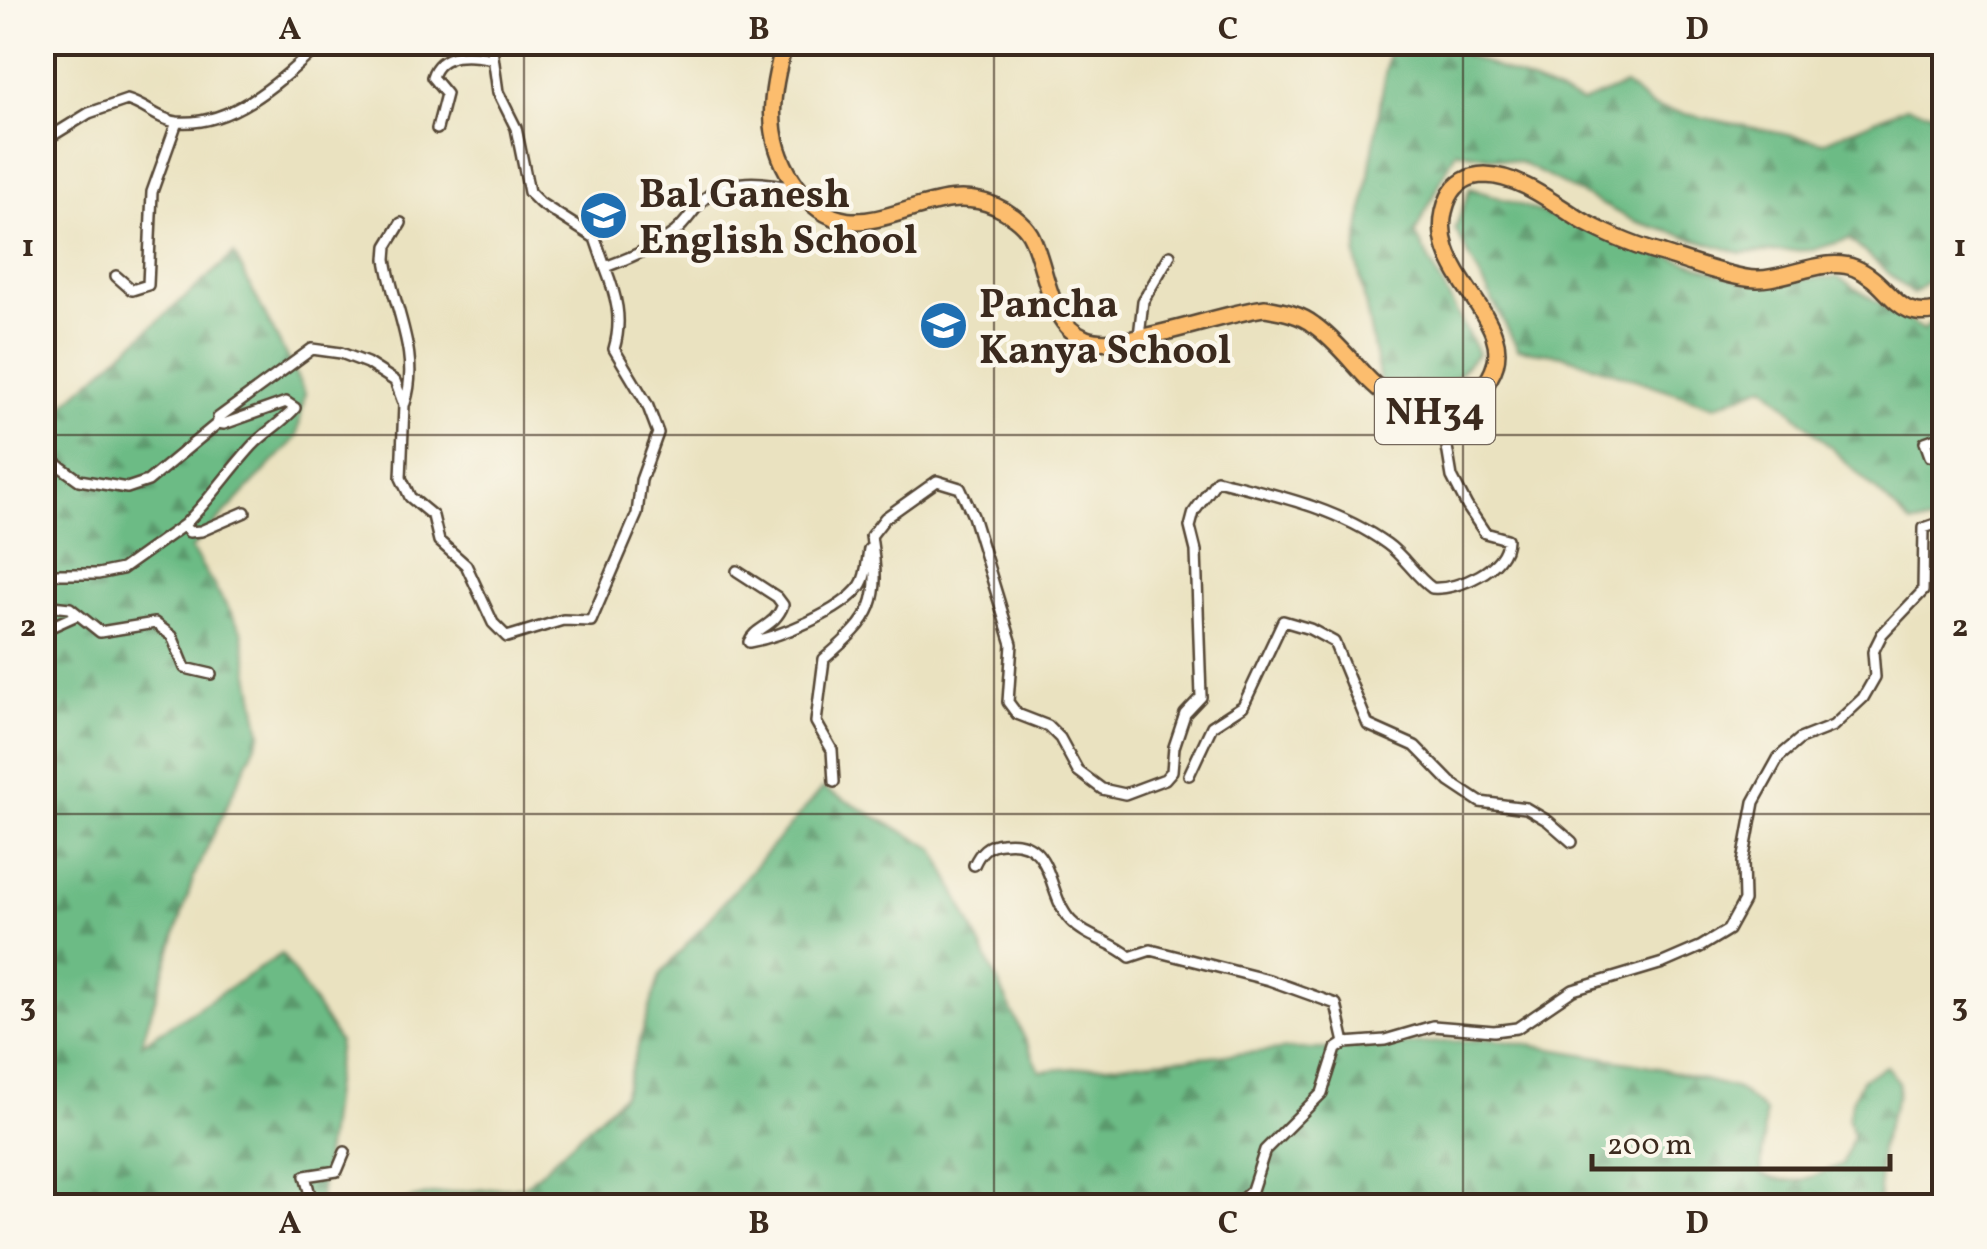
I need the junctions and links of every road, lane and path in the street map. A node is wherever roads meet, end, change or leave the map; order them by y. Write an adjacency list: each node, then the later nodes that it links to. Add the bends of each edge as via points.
1 (323, 42): 5 (street, via 269,89 224,116)
2 (492, 42): 4 (street)
3 (785, 42): 8 (highway, NH34, via 771,119)
4 (493, 59): 6 (street, via 457,56 433,71 446,94); 11 (street, via 529,192 587,230)
5 (177, 122): 7 (street, via 127,100 89,113); 12 (street, via 152,192 148,285 132,290)
6 (437, 129)
7 (42, 142)
8 (799, 189): 11 (street, via 761,180 722,188 703,199 678,230 639,255); 14 (highway, NH34, via 818,210 848,222 950,200 994,205 1028,230 1073,331 1095,341)
9 (400, 223): 15 (street, via 386,259 408,343 411,384)
10 (1170, 255): 14 (street, via 1143,301)
11 (605, 266): 15 (street, via 618,300 614,350 658,433 641,480 638,514 591,621 563,620 507,637 493,623 466,566 440,541 433,516 410,497 401,478)
12 (116, 276)
13 (1944, 309): 16 (highway, NH34, via 1909,312 1855,268 1832,265 1756,280 1660,254 1591,225 1520,183 1478,174 1451,192 1440,221 1444,250 1487,318 1493,373 1470,399)
14 (1139, 336): 16 (highway, NH34, via 1254,309 1286,312 1314,324 1384,396)
15 (404, 406): 17 (street, via 388,374 341,353 312,349 230,406)
16 (1434, 412): 24 (street, via 1443,423 1458,490 1485,532 1507,540 1502,556 1463,582 1432,588 1390,546 1350,520 1217,480 1190,527 1201,697 1185,714 1165,780 1125,794 1078,771 1048,726 1017,714 1008,702 1012,644 960,488 937,481)
17 (218, 423): 19 (street, via 148,480 128,488 79,480); 23 (street, via 286,402 295,408)
18 (1944, 435): 20 (street, via 1926,442 1930,456)
19 (42, 450)
20 (1944, 456)
21 (244, 512): 23 (street, via 201,531 189,532)
22 (1944, 521): 35 (street, via 1924,528 1923,591 1882,634 1873,652 1875,677 1863,698 1833,726 1800,738 1778,757 1754,802 1744,901 1728,930 1663,963 1572,990 1517,1028 1432,1026)
23 (184, 524): 26 (street, via 122,569)
24 (871, 536): 25 (street, via 862,584 844,602 766,640 749,642 783,605); 32 (street, via 876,595 870,613 824,660 819,688 816,722 832,750)
25 (737, 570)
26 (42, 574)
27 (42, 605): 28 (street)
28 (77, 615): 29 (street); 30 (street, via 100,632 155,623 172,636 185,668)
29 (42, 637)
30 (210, 674)
31 (1189, 775): 33 (street, via 1212,726 1243,706 1283,622 1334,642 1368,725 1415,746 1480,802 1526,808)
32 (834, 782)
33 (1572, 842)
34 (974, 865): 35 (street, via 991,844 1019,840 1034,849 1068,918 1084,932 1130,956 1151,950 1336,1004)
35 (1346, 1043): 42 (street, via 1336,1050 1322,1093 1265,1150 1252,1190)
36 (344, 1152): 39 (street, via 337,1171 305,1176)
37 (251, 1206): 38 (street, via 254,1197)
38 (269, 1206)
39 (313, 1206)
40 (1164, 1206): 41 (street)
41 (1180, 1206)
42 (1235, 1206)

